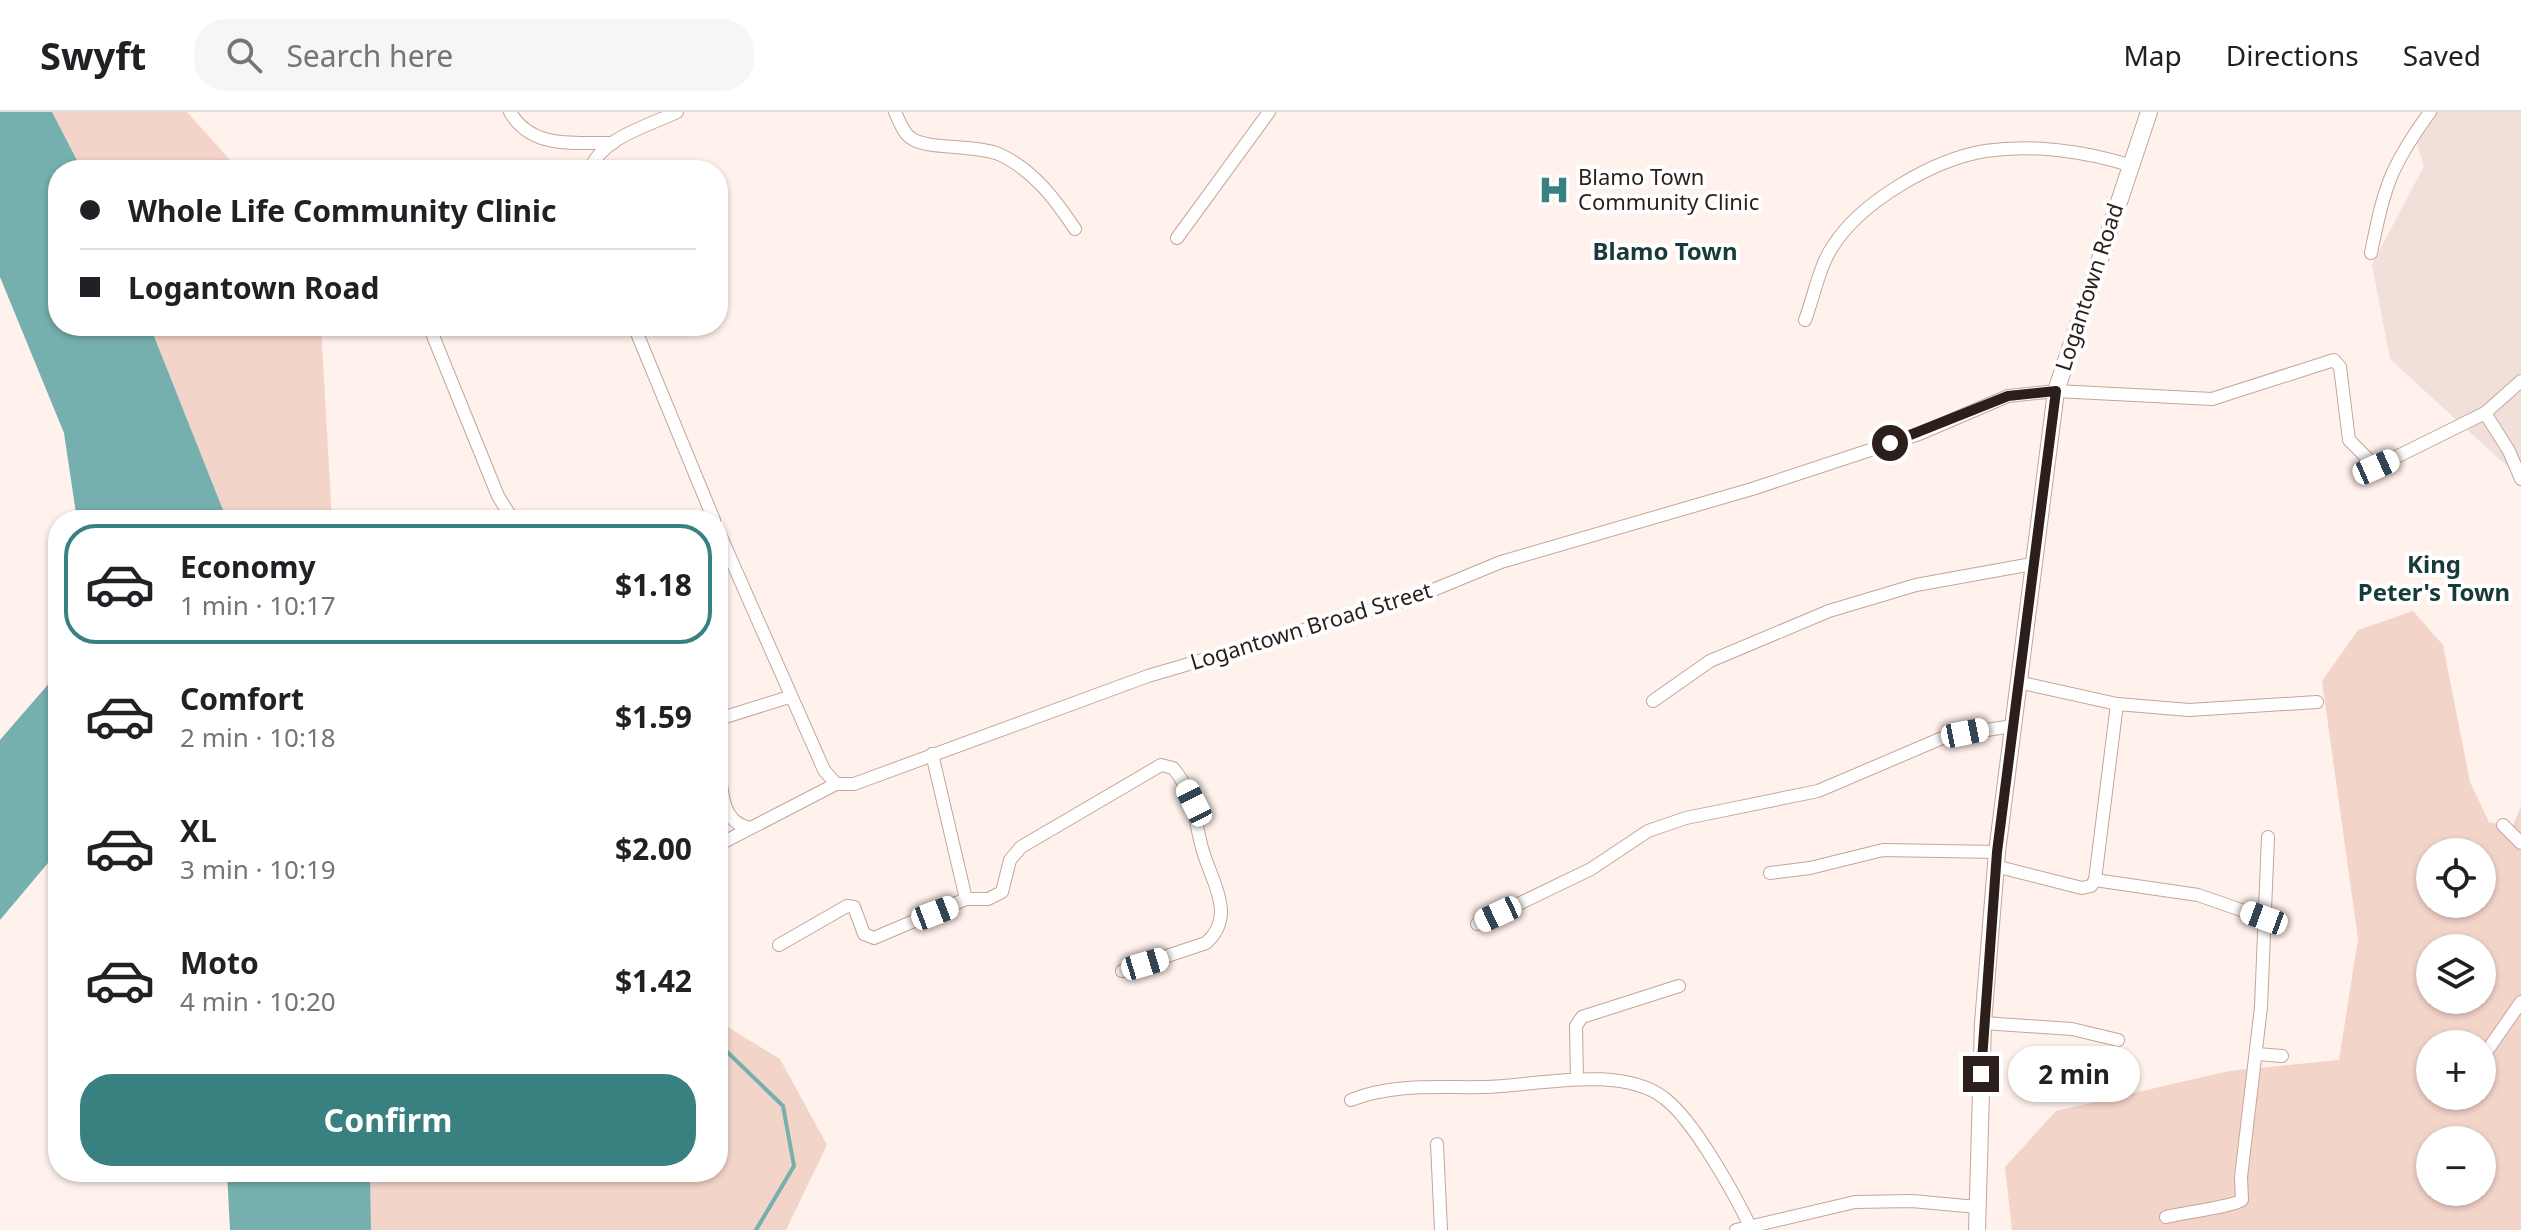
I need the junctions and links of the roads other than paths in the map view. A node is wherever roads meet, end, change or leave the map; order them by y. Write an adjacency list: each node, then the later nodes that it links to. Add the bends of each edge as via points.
1 (510, 112): 7 (street, via 542,141)
2 (677, 112): 7 (street)
3 (895, 112): 10 (street, via 909,138 982,148 1019,165)
4 (1269, 112): 11 (street)
5 (2149, 112): 9 (street, Logantown Road)
6 (2430, 112): 12 (street, via 2388,179)
7 (613, 143): 8 (street)
8 (594, 160)
9 (2129, 165): 13 (street, via 2061,151 1985,151 1919,177 1854,218 1830,249); 17 (street, Logantown Road)
10 (1075, 229)
11 (1177, 238)
12 (2371, 253)
13 (1805, 320)
14 (433, 336): 20 (street)
15 (638, 336): 21 (street)
16 (2521, 381): 18 (street)
17 (2056, 391): 18 (street, Logantown Broad Street, via 2212,399 2334,360 2340,367 2349,440 2376,467); 23 (street, Logantown Road); 31 (street, Logantown Broad Street, via 2008,396 1919,434 1501,562 1416,597 1176,667)
18 (2485, 413): 19 (street)
19 (2521, 479)
20 (507, 510)
21 (710, 510)
22 (728, 557): 25 (street)
23 (2032, 564): 24 (street, Logantown Road); 26 (street, via 1852,602 1710,661)
24 (2018, 682): 28 (street); 30 (street, Logantown Road)
25 (789, 697): 29 (street); 32 (street)
26 (1653, 701)
27 (2317, 702): 28 (street, via 2189,710)
28 (2117, 704): 41 (street)
29 (728, 716)
30 (2013, 726): 39 (street, Logantown Road); 44 (street, via 1947,736 1818,791 1648,831 1591,869)
31 (932, 754): 32 (street, Logantown Broad Street, via 854,784); 42 (street)
32 (836, 784): 35 (street, Logantown Broad Street)
33 (728, 816): 35 (street)
34 (2503, 825): 38 (street)
35 (747, 827): 37 (street, Logantown Broad Street)
36 (2268, 837): 43 (street)
37 (728, 839)
38 (2521, 843)
39 (1996, 859): 40 (street, via 1883,850); 41 (street, via 2082,888); 49 (street, Logantown Road)
40 (1770, 873)
41 (2095, 880): 43 (street, via 2198,895)
42 (966, 899): 45 (street, via 874,938 864,934 854,907 847,906); 46 (street, via 988,899 1002,892 1010,860 1021,847 1161,765 1173,768 1194,803 1201,847 1220,890 1221,915 1215,935 1206,943)
43 (2264, 918): 52 (street)
44 (1477, 924)
45 (779, 945)
46 (1122, 971)
47 (1679, 986): 54 (street, via 1582,1017 1576,1026)
48 (2521, 1002): 50 (street)
49 (1983, 1023): 51 (street, via 2051,1026); 57 (street, Logantown Road)
50 (2496, 1038)
51 (2118, 1040)
52 (2257, 1054): 53 (street); 58 (street, via 2242,1200 2234,1206 2202,1207)
53 (2282, 1056)
54 (1577, 1079): 55 (street, via 1403,1088); 59 (street, via 1617,1082 1662,1096 1690,1126)
55 (1351, 1100)
56 (1437, 1144): 60 (street)
57 (1977, 1207): 59 (street, via 1855,1202); 62 (street, Logantown Road)
58 (2166, 1217)
59 (1751, 1227): 61 (street)
60 (1441, 1230)
61 (1736, 1230)
62 (1977, 1230)

